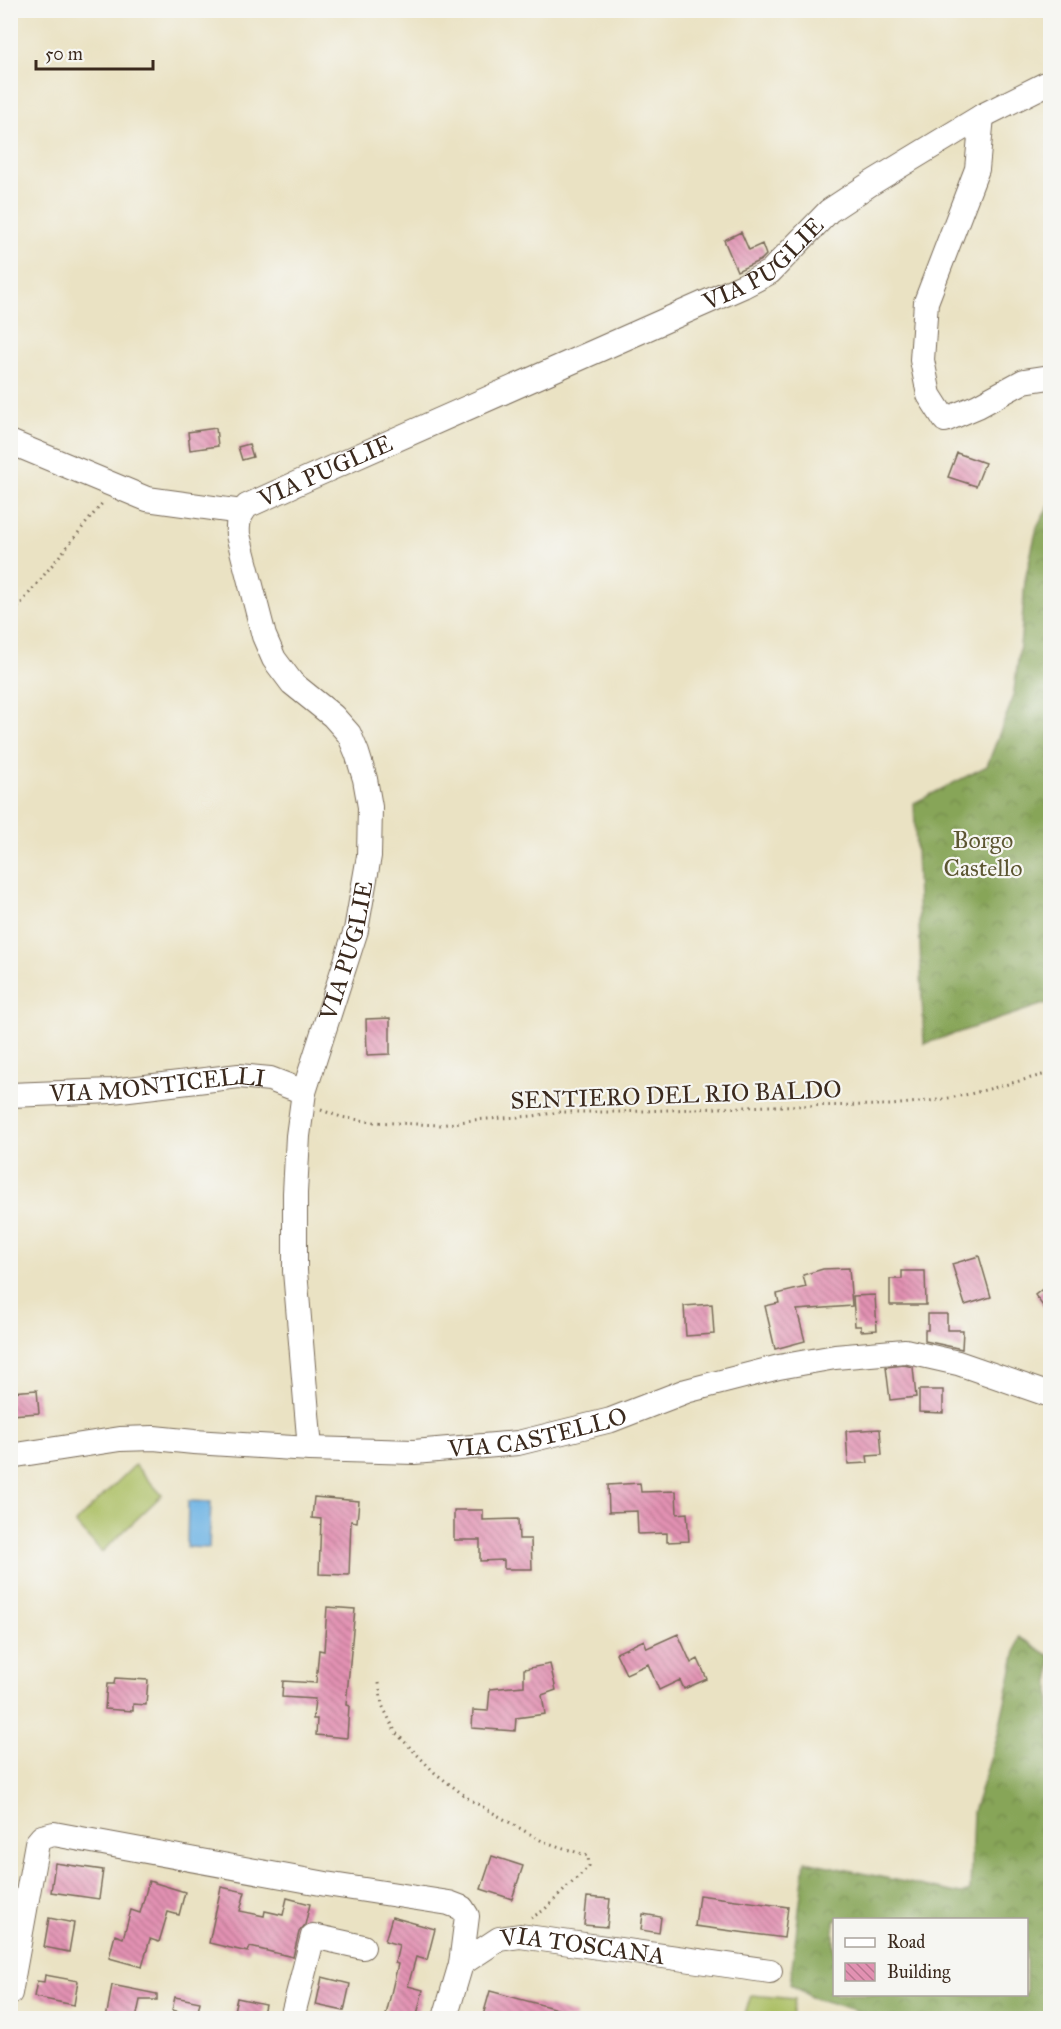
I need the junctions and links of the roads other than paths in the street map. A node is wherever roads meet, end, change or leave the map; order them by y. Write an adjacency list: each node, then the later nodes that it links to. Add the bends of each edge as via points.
1 (1050, 82): 2 (street, VIA PUGLIE)
2 (982, 116): 3 (street, via 977,169 926,302 922,360 929,395 945,420 1024,381); 5 (street, VIA PUGLIE, via 829,211 770,272 247,506)
3 (1050, 377)
4 (10, 442): 5 (street, via 147,499)
5 (242, 513): 7 (street, VIA PUGLIE, via 237,522 238,535 264,636 274,659 292,683 349,734 370,807 369,856 356,930)
6 (10, 1095): 7 (street, VIA MONTICELLI, via 112,1091 239,1076 270,1079)
7 (303, 1098): 9 (street, VIA PUGLIE, via 295,1193 295,1271)
8 (1050, 1395): 9 (street, VIA CASTELLO, via 958,1363 905,1351 780,1367 686,1391 611,1420 518,1443 414,1452)
9 (310, 1449): 10 (street, VIA CASTELLO, via 154,1437)
10 (10, 1456)
11 (20, 1874): 13 (street, via 42,1837 54,1834 449,1904 462,1908 467,1916); 15 (street)
12 (363, 1947): 16 (street, via 313,1936)
13 (461, 1964): 14 (street, VIA TOSCANA, via 499,1939 520,1936); 17 (street)
14 (770, 1971)
15 (10, 1993)
16 (292, 2019)
17 (445, 2019)

